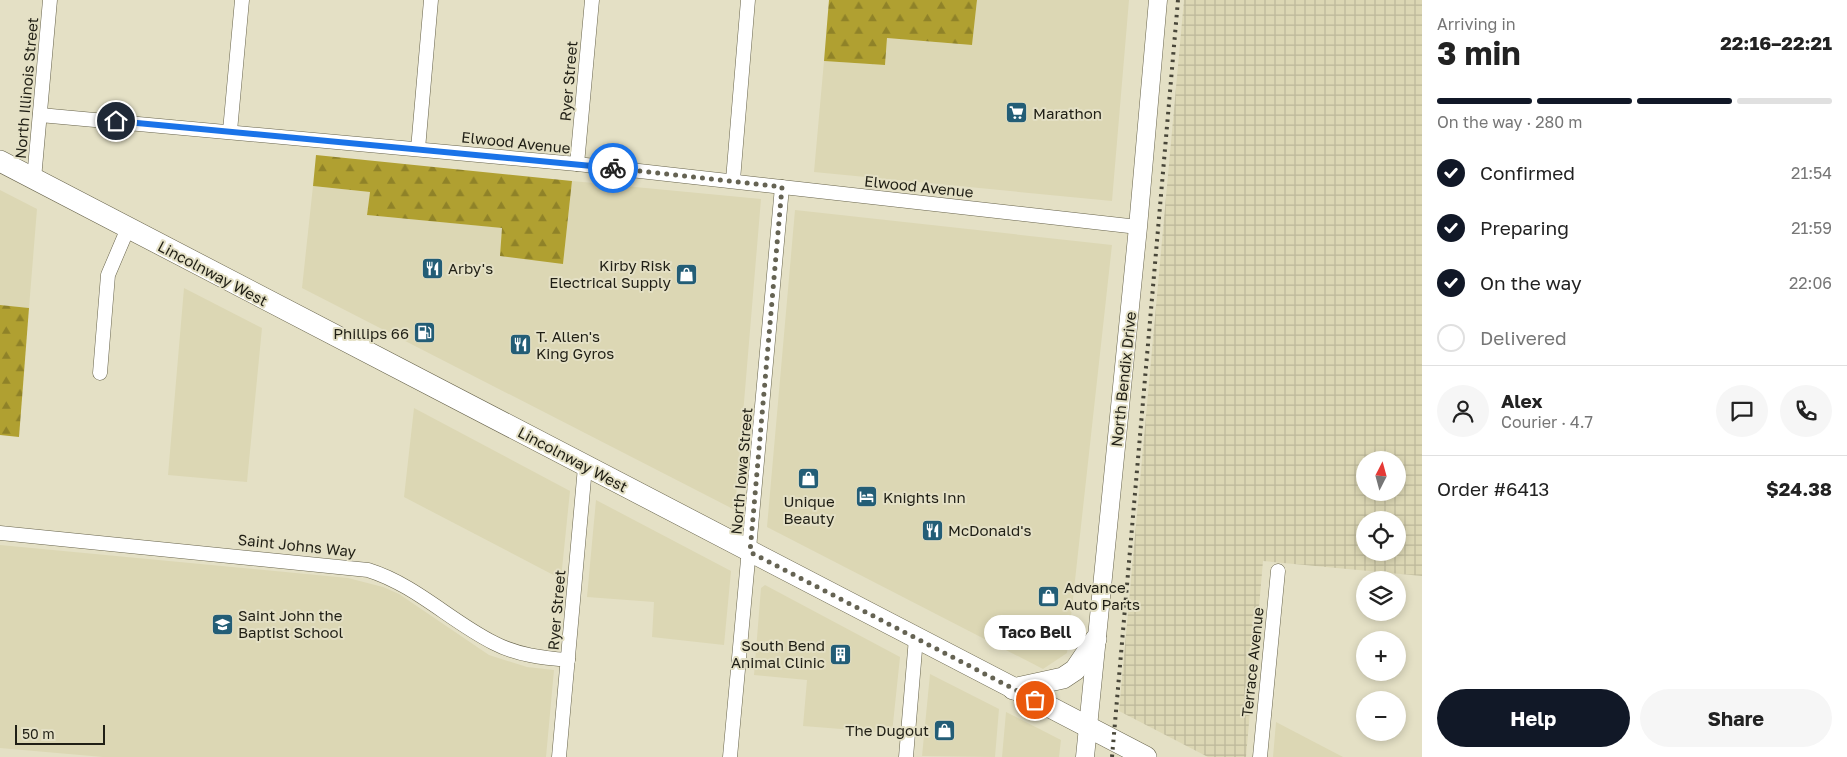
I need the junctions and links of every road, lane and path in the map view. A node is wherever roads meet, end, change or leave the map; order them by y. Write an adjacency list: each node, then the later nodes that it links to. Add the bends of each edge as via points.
1 (50, 0): 7 (street, North Illinois Street)
2 (242, 0): 8 (street)
3 (431, 0): 9 (street)
4 (592, 0): 11 (street, Ryer Street)
5 (748, 0): 13 (street)
6 (1158, 0): 15 (street, North Bendix Drive)
7 (40, 115): 8 (street, Elwood Avenue); 12 (street, North Illinois Street)
8 (230, 131): 9 (street, Elwood Avenue)
9 (418, 149): 11 (street, Elwood Avenue)
10 (0, 161): 12 (main road, Lincolnway West)
11 (578, 164): 13 (street, Elwood Avenue)
12 (34, 179): 16 (main road, Lincolnway West)
13 (733, 180): 14 (street, Elwood Avenue)
14 (782, 187): 15 (street, Elwood Avenue); 20 (street, North Iowa Street)
15 (1138, 227): 23 (street, North Bendix Drive)
16 (128, 228): 17 (street, via 108,275); 18 (main road, Lincolnway West)
17 (100, 373)
18 (586, 467): 20 (main road, Lincolnway West); 24 (street, Ryer Street)
19 (0, 532): 24 (street, Saint Johns Way, via 368,570 405,584 495,644 525,654)
20 (750, 552): 22 (main road, Lincolnway West); 29 (street, North Iowa Street)
21 (1278, 571): 33 (street, Terrace Avenue)
22 (916, 638): 25 (main road, Lincolnway West); 30 (street)
23 (1096, 639): 25 (main road, via 1075,670 1063,678); 26 (street, North Bendix Drive)
24 (568, 660): 27 (street, Ryer Street)
25 (1013, 689): 26 (main road, Lincolnway West)
26 (1088, 727): 31 (street, North Bendix Drive); 32 (main road, Lincolnway West)
27 (559, 757): 28 (street)
28 (565, 757)
29 (730, 757)
30 (906, 757)
31 (1084, 757)
32 (1145, 757)
33 (1260, 757)

